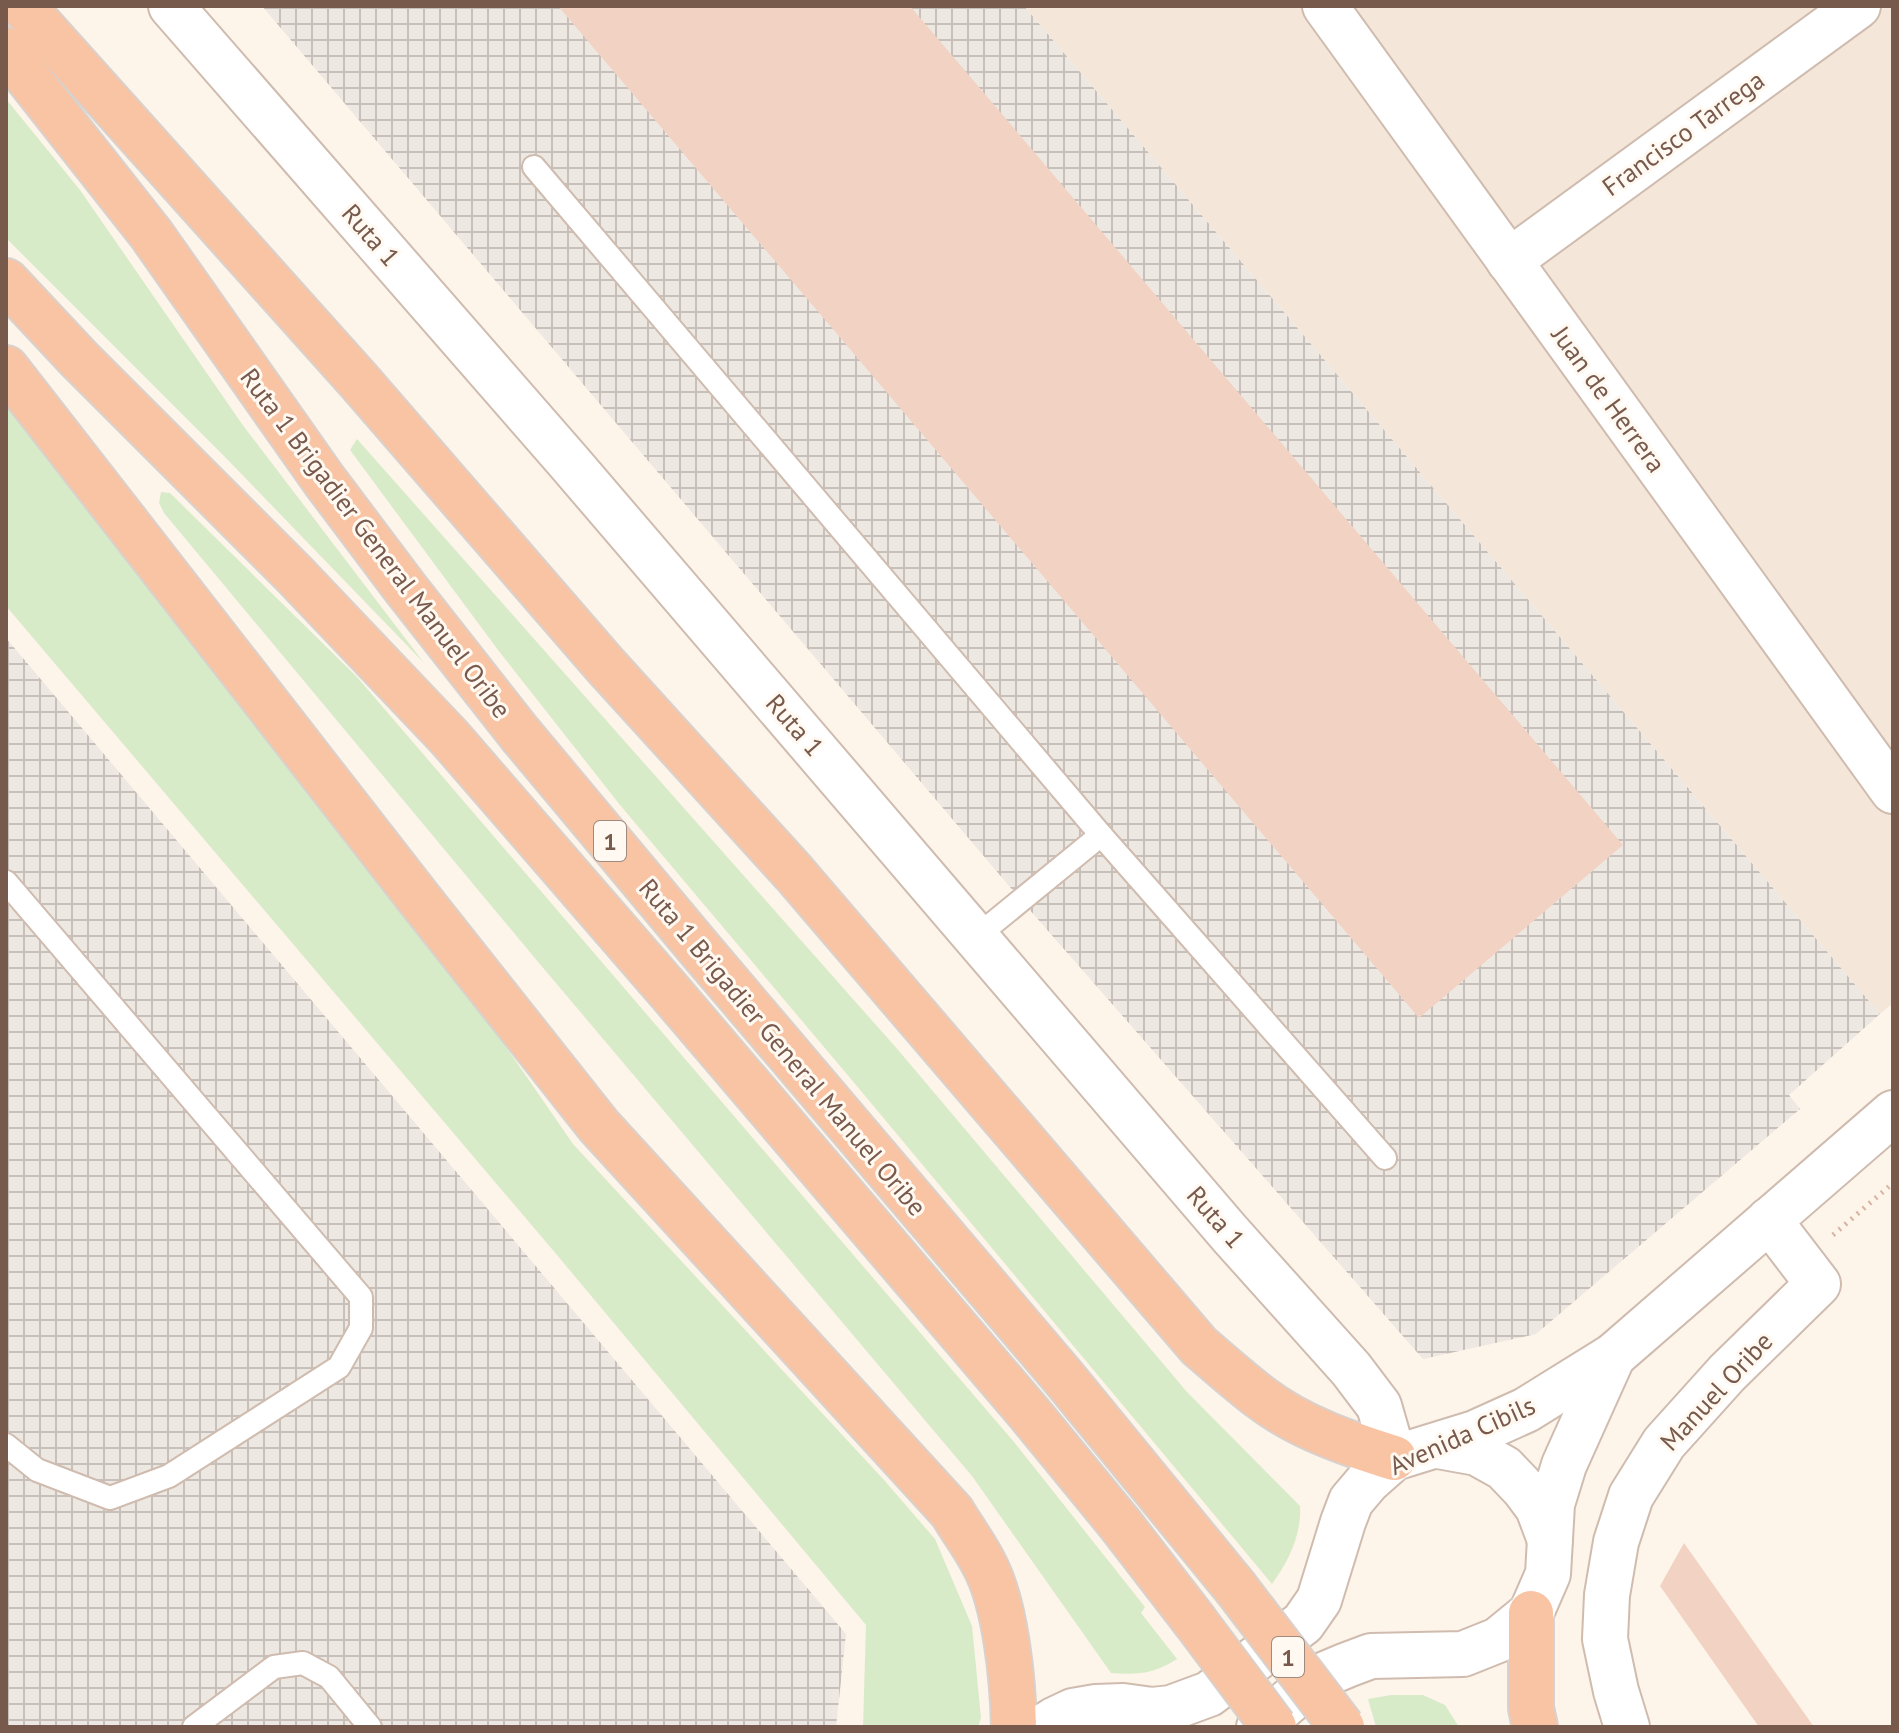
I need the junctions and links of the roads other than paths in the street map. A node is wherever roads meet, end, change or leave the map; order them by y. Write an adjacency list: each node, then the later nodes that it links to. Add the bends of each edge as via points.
1 (23, 6): 20 (highway, via 794,873 1199,1346 1262,1399 1339,1441)
2 (171, 6): 13 (street, Ruta 1)
3 (1325, 6): 7 (street, Juan de Herrera)
4 (1858, 6): 7 (street, Francisco Tarrega)
5 (6, 50): 29 (highway, Ruta 1 Brigadier General Manuel Oribe / 1, bridge, via 151,234 324,480 520,734 1064,1378)
6 (534, 167): 11 (lane)
7 (1509, 261): 10 (street, Juan de Herrera)
8 (6, 281): 28 (highway, Ruta 1 Brigadier General Manuel Oribe / 1, bridge, via 449,737 1029,1413)
9 (6, 368): 25 (highway, via 599,1126 952,1512 986,1566 1001,1612)
10 (1893, 791)
11 (1101, 835): 13 (lane); 15 (lane)
12 (6, 882): 18 (lane, via 361,1297 361,1328 339,1367 169,1476 110,1498 37,1470)
13 (976, 937): 20 (street, Ruta 1, via 1351,1369 1379,1406)
14 (1893, 1113): 16 (street, Avenida Cibils)
15 (1385, 1158)
16 (1769, 1220): 17 (street, Avenida Cibils); 31 (street, Manuel Oribe, via 1818,1284 1664,1443 1631,1496 1616,1542 1605,1639)
17 (1613, 1356): 19 (street, Avenida Cibils, via 1526,1410); 21 (street, Avenida Cibils, via 1564,1465 1552,1504)
18 (6, 1445)
19 (1438, 1446): 20 (street, Avenida Cibils); 21 (street, via 1477,1453 1504,1468 1538,1508)
20 (1394, 1458): 26 (street, Avenida Cibils, via 1351,1501 1319,1600 1303,1623 1209,1694 1192,1701 1152,1710 1123,1706 1073,1711)
21 (1550, 1540): 22 (street, Avenida Cibils, via 1548,1574)
22 (1531, 1613): 27 (street, Avenida Cibils, via 1498,1640 1463,1654 1371,1656 1347,1665 1316,1678); 30 (highway)
23 (194, 1727): 24 (lane, via 274,1667 303,1663 329,1677)
24 (370, 1727)
25 (1014, 1727)
26 (1043, 1727)
27 (1259, 1727)
28 (1274, 1727)
29 (1342, 1727)
30 (1535, 1727)
31 (1627, 1727)

